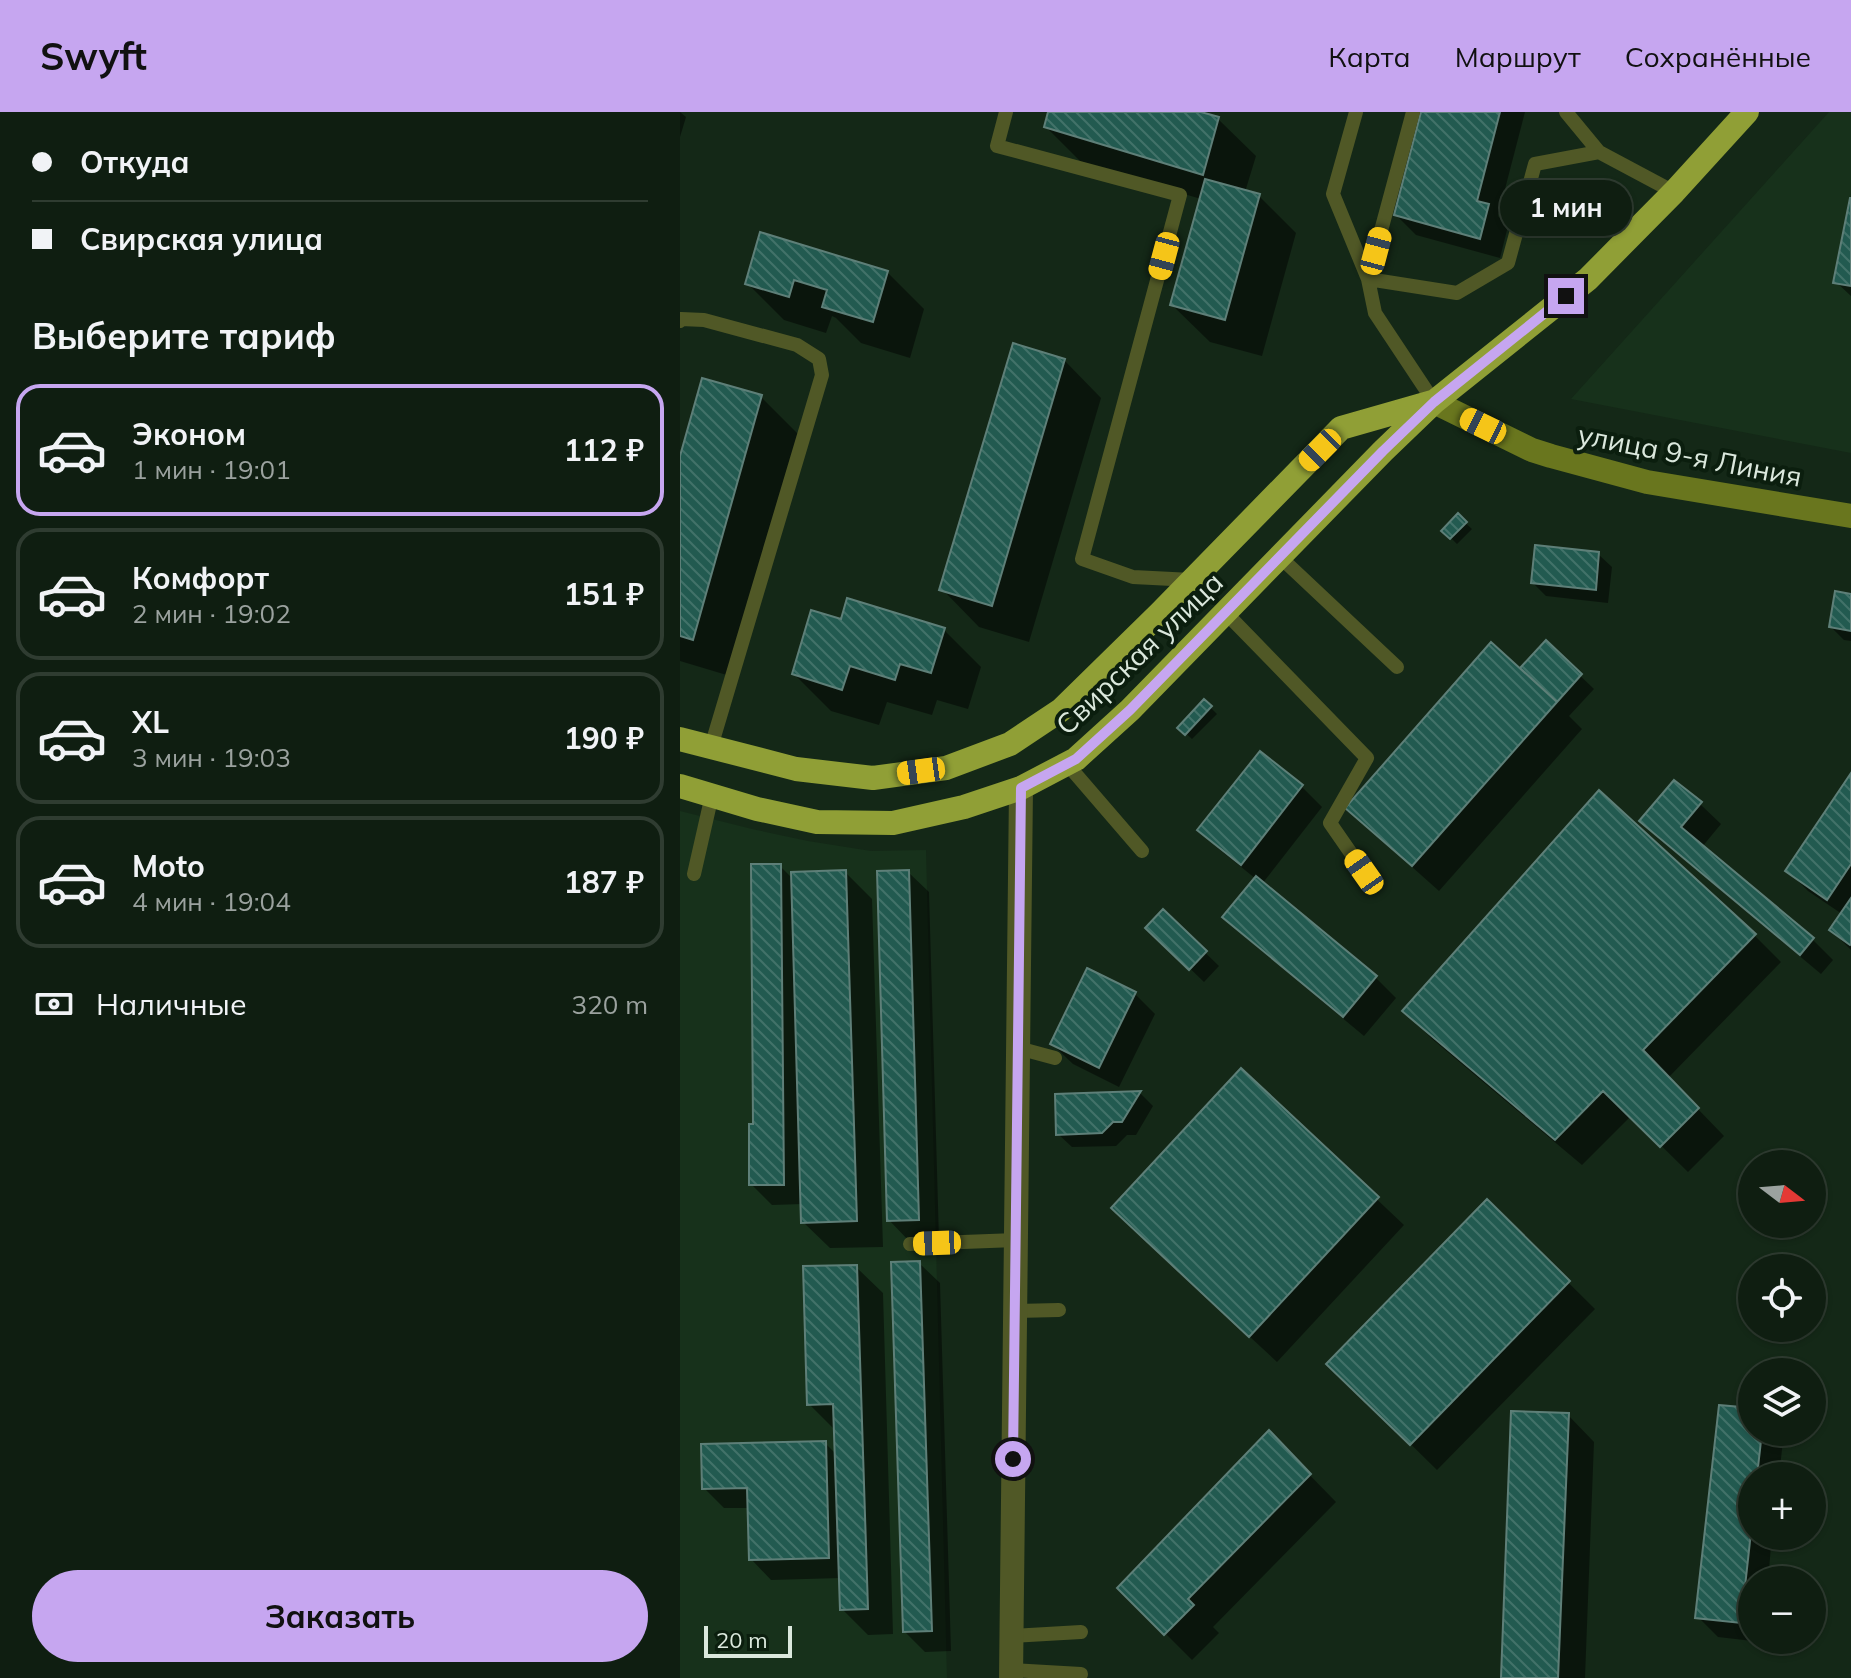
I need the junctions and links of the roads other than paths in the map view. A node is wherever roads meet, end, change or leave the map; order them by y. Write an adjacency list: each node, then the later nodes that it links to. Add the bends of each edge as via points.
1 (1006, 112): 13 (lane, via 997,146 1180,195 1082,559 1133,577)
2 (1356, 112): 8 (lane, via 1333,194)
3 (1413, 112): 8 (lane)
4 (1566, 112): 6 (lane)
5 (1747, 112): 7 (highway, Свирская улица)
6 (1599, 152): 7 (lane); 8 (lane, via 1535,164 1508,263 1457,293)
7 (1674, 192): 10 (highway, Свирская улица, via 1588,279)
8 (1368, 279): 10 (lane, via 1375,313)
9 (680, 320): 17 (lane, via 704,320 797,345 819,359 822,375)
10 (1434, 402): 11 (street, улица 9-я Линия, via 1532,450 1578,464 1647,482); 12 (highway, Свирская улица); 13 (highway, Свирская улица, via 1341,428)
11 (1851, 516)
12 (1280, 557): 14 (highway, Свирская улица); 15 (lane)
13 (1192, 580): 17 (highway, Свирская улица, via 1061,710 1010,744 946,768 873,778 796,769)
14 (1225, 612): 18 (highway, Свирская улица, via 1130,710); 23 (lane, via 1367,758 1330,823)
15 (1397, 667)
16 (680, 739): 17 (highway, Свирская улица)
17 (711, 747)
18 (1067, 764): 20 (highway, Свирская улица); 22 (lane)
19 (680, 786): 21 (highway, Свирская улица)
20 (1021, 788): 21 (highway, Свирская улица, via 893,823 817,822); 25 (street)
21 (712, 795): 24 (lane)
22 (1142, 851)
23 (1364, 872)
24 (694, 874)
25 (1018, 1048): 26 (lane); 27 (street)
26 (1055, 1058)
27 (1016, 1240): 28 (lane); 30 (street)
28 (910, 1244)
29 (1059, 1310): 30 (lane)
30 (1015, 1311): 32 (street)
31 (1081, 1632): 32 (lane)
32 (1011, 1636): 33 (street)
33 (1011, 1674): 34 (lane)
34 (1081, 1674)

